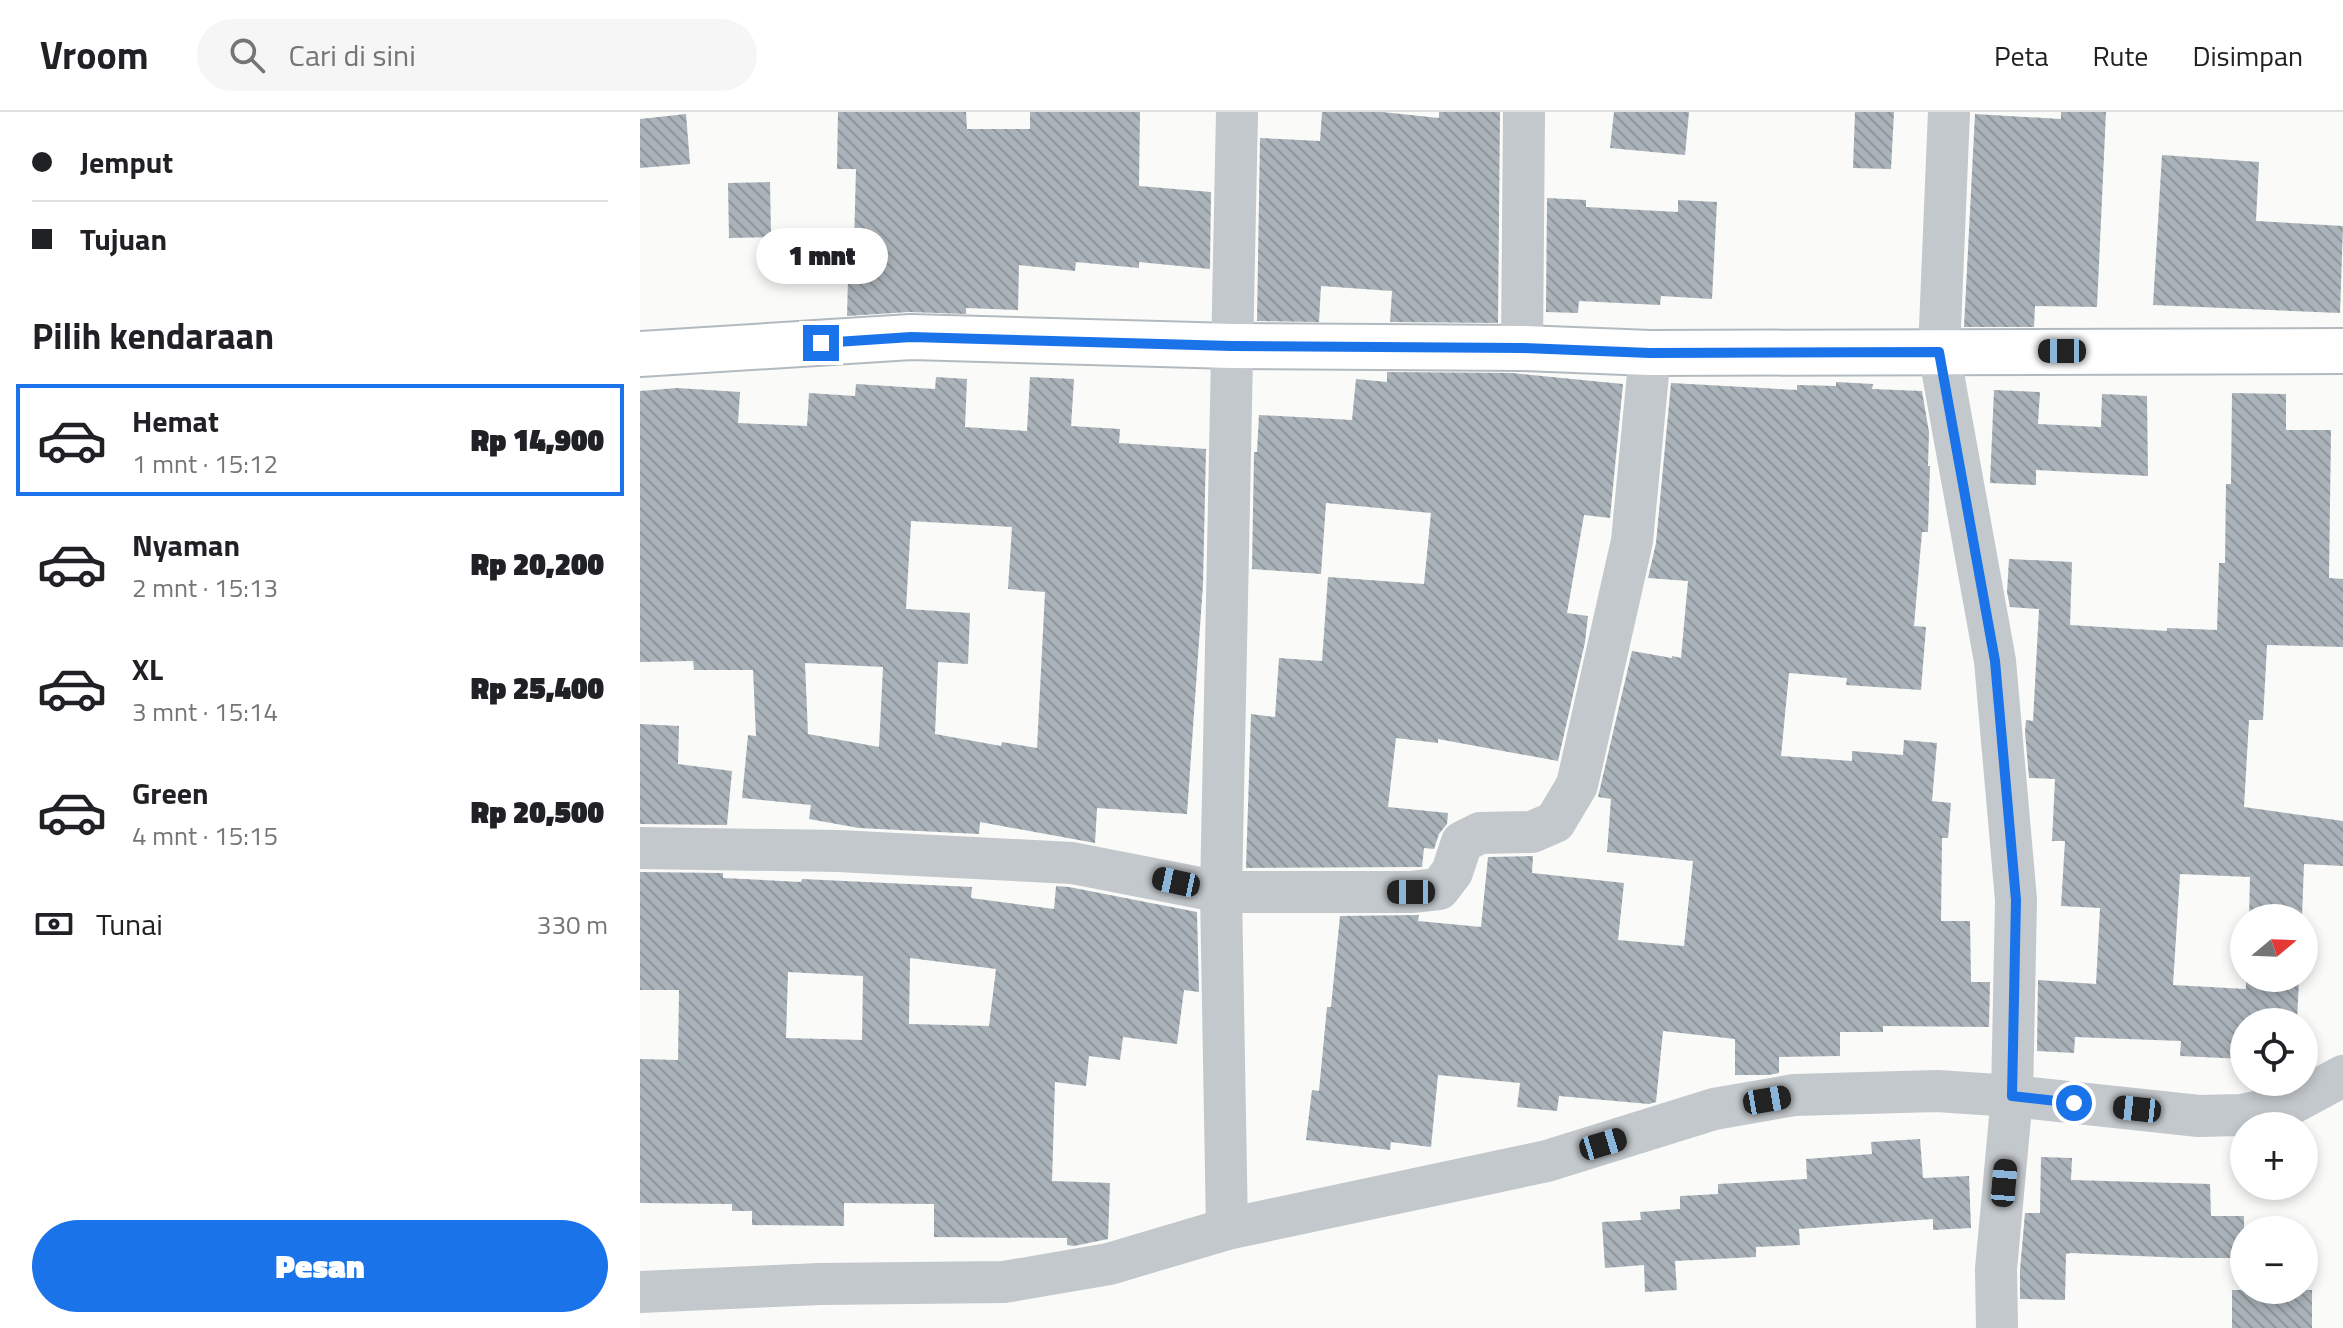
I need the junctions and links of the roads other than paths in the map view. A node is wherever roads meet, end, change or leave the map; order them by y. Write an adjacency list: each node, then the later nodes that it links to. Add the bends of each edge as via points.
1 (1237, 112): 4 (street)
2 (1524, 112): 5 (street)
3 (1949, 112): 7 (street)
4 (1232, 346): 5 (street); 9 (street, via 911,337); 11 (street)
5 (1522, 348): 8 (street)
6 (2343, 351): 7 (street)
7 (1939, 352): 8 (street); 13 (street, via 1995,661 2016,900)
8 (1650, 353): 11 (street, via 1632,541 1577,785 1555,822 1532,832 1480,833 1462,842 1452,872 1439,889)
9 (640, 354)
10 (640, 848): 11 (street, via 1072,863)
11 (1221, 892): 14 (street)
12 (2343, 1076): 13 (street, via 2289,1105 2241,1115 2199,1116)
13 (2012, 1096): 14 (street, via 1937,1091 1794,1095 1714,1109 1547,1161); 16 (street, via 1996,1269)
14 (1227, 1229): 15 (street, via 1109,1264 1004,1282)
15 (640, 1292)
16 (1997, 1328)

